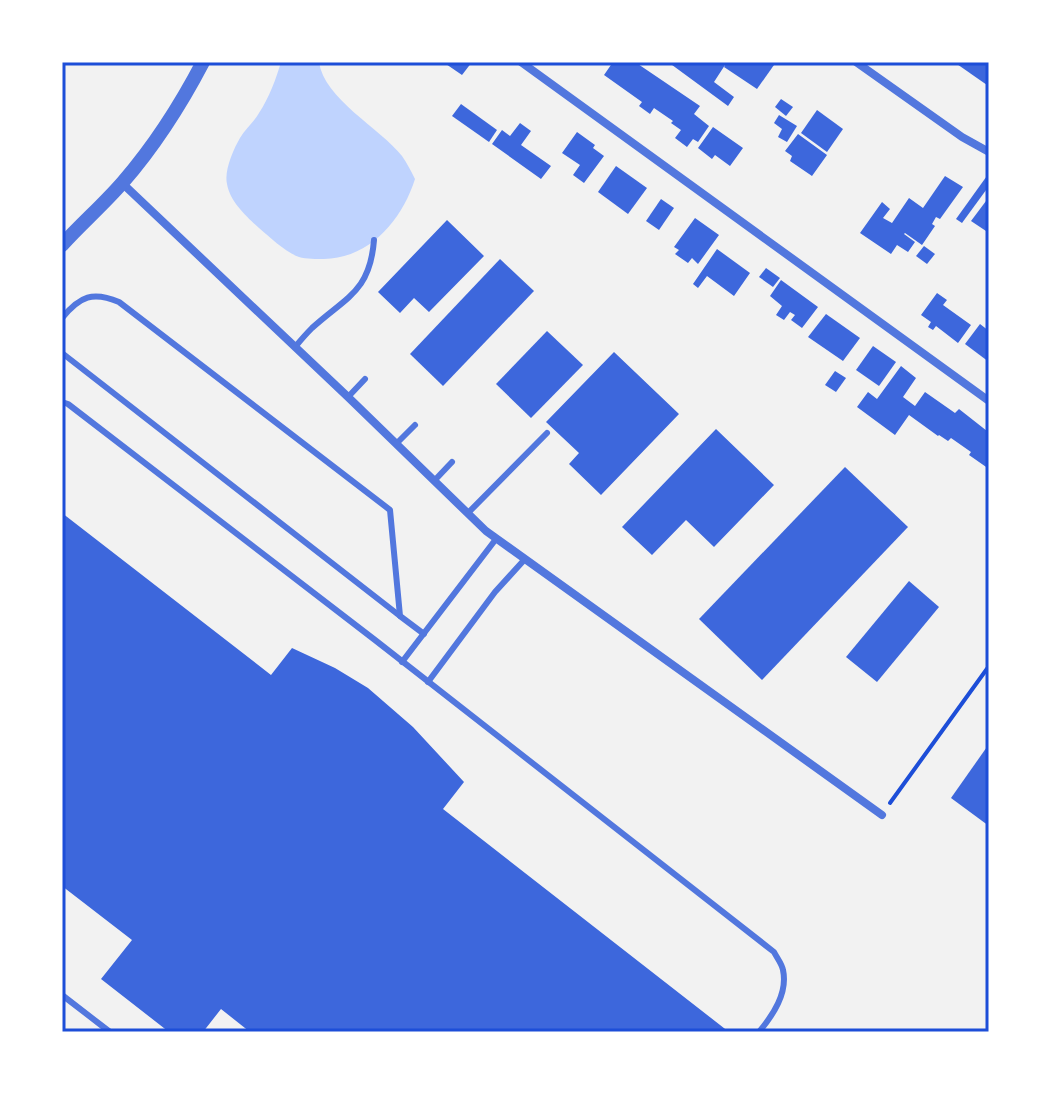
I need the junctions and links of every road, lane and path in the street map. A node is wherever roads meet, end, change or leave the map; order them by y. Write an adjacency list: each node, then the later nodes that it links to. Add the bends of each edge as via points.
1 (203, 62): 5 (street, via 181,105)
2 (521, 62): 13 (street)
3 (856, 62): 4 (street)
4 (989, 152)
5 (122, 183): 7 (street); 9 (street)
6 (374, 240): 9 (lane, via 373,256 355,292)
7 (62, 245)
8 (62, 318): 23 (lane, via 86,297 103,295 119,302 390,510)
9 (295, 347): 12 (street)
10 (62, 353): 23 (lane)
11 (365, 379): 12 (lane)
12 (348, 397): 17 (street)
13 (989, 401)
14 (62, 402): 25 (lane)
15 (415, 425): 17 (lane)
16 (547, 433): 20 (lane)
17 (396, 444): 19 (street)
18 (452, 462): 19 (lane)
19 (434, 481): 20 (street)
20 (468, 513): 21 (street)
21 (496, 539): 22 (street); 24 (lane)
22 (525, 559): 27 (lane); 28 (street)
23 (400, 616): 24 (lane)
24 (424, 634): 25 (lane)
25 (402, 662): 27 (lane)
26 (989, 666): 28 (path)
27 (428, 682): 31 (lane, via 774,952 784,969 783,991)
28 (882, 815)
29 (62, 995): 30 (lane)
30 (110, 1032)
31 (759, 1032)

